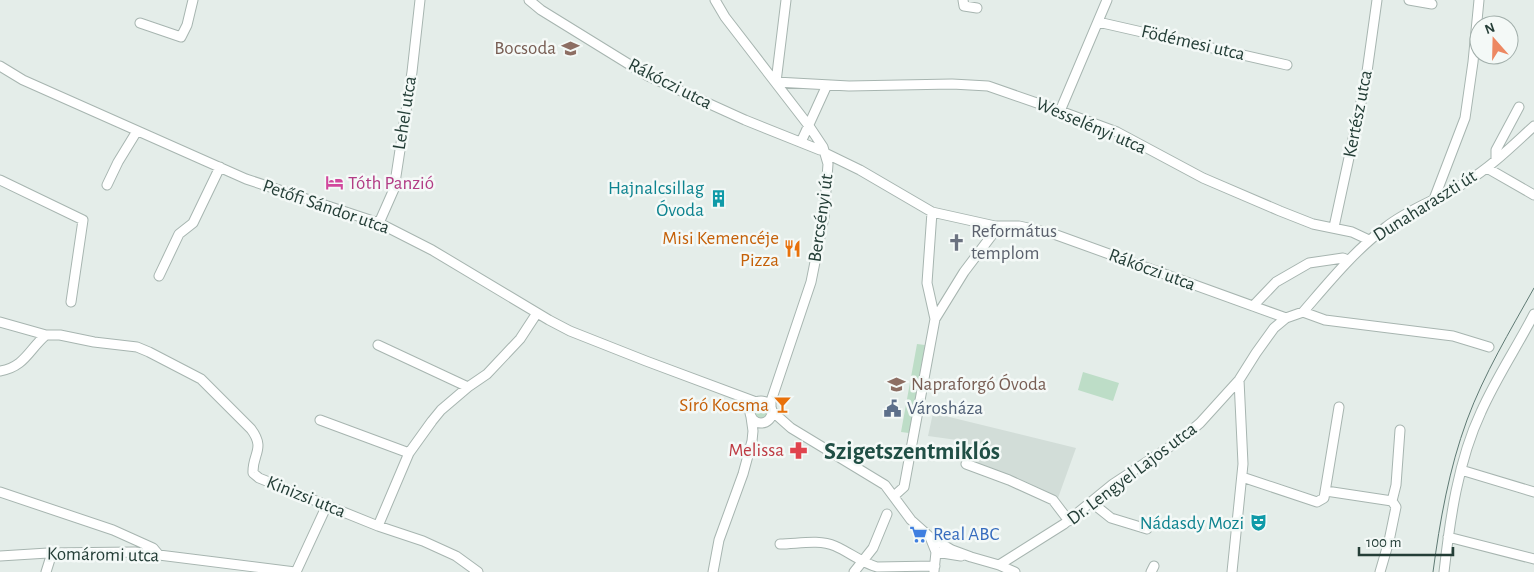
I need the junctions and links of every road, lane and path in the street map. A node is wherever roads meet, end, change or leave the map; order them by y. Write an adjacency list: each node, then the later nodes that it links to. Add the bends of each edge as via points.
1 (193, 0): 14 (street, via 181,37)
2 (420, 0): 34 (street, Lehel utca, via 394,189)
3 (529, 0): 24 (street, Rákóczi utca, via 648,76)
4 (716, 0): 17 (street, Bercsényi út, via 725,17)
5 (786, 0): 17 (street)
6 (963, 0): 12 (street, via 964,6)
7 (1107, 0): 13 (street)
8 (1377, 0): 36 (street, Kertész utca, via 1366,79)
9 (1410, 0): 11 (street)
10 (1479, 0): 32 (street, via 1465,118)
11 (1432, 4)
12 (978, 8)
13 (1098, 22): 15 (street, Födémesi utca); 20 (street)
14 (140, 23)
15 (1287, 64)
16 (1, 69): 23 (street, Petőfi Sándor utca)
17 (776, 82): 18 (street, Wesselényi utca); 21 (street, Bercsényi út)
18 (827, 86): 20 (street, Wesselényi utca, via 988,86); 21 (street)
19 (1519, 107): 26 (street, via 1496,150)
20 (1060, 111): 36 (street, Wesselényi utca, via 1117,132 1203,178 1280,211 1313,224)
21 (809, 126): 24 (street); 25 (street, Bercsényi út)
22 (1534, 126): 26 (street, Dunaharaszti út)
23 (137, 132): 27 (street, Petőfi Sándor utca); 30 (street)
24 (801, 142): 25 (street, Rákóczi utca)
25 (822, 152): 33 (street, Rákóczi utca); 51 (street, Bercsényi út, via 828,164 828,179 821,238 808,290)
26 (1496, 160): 28 (street, Dunaharaszti út)
27 (220, 167): 34 (street, Petőfi Sándor utca, via 246,179); 39 (street, via 193,223 179,234)
28 (1487, 168): 31 (street, Dunaharaszti út); 32 (street, Dunaharaszti út)
29 (0, 180): 40 (street, via 83,220)
30 (107, 185)
31 (1534, 195)
32 (1434, 199): 37 (street, Dunaharaszti út, via 1387,225)
33 (932, 212): 35 (street, Rákóczi utca); 46 (street, via 927,283)
34 (379, 223): 43 (street, Petőfi Sándor utca, via 432,250)
35 (995, 226): 41 (street, Rákóczi utca, via 1020,226 1051,234); 46 (street)
36 (1334, 227): 37 (street, Wesselényi utca)
37 (1369, 240): 38 (street, Dunaharaszti út)
38 (1348, 260): 41 (street, via 1308,263 1276,282); 42 (street, Dunaharaszti út)
39 (159, 276)
40 (71, 302)
41 (1253, 306): 45 (street, Rákóczi utca)
42 (1303, 312): 45 (street); 50 (street, via 1325,320 1453,336)
43 (537, 313): 54 (street, via 520,339 487,374); 55 (street, Petőfi Sándor utca, via 596,342)
44 (1534, 314): 66 (street, via 1481,412)
45 (1286, 318): 53 (street, Dr. Lengyel Lajos utca, via 1274,328)
46 (934, 319): 72 (street, via 904,487)
47 (0, 322): 48 (street)
48 (46, 336): 52 (street, via 22,362); 75 (street, Kinizsi utca, via 60,335 137,347 201,379 254,434 258,444 253,469 256,476)
49 (378, 345): 54 (street)
50 (1489, 347)
51 (782, 365): 58 (street, Bercsényi út, via 768,393); 61 (street, Bercsényi út)
52 (0, 371)
53 (1239, 380): 56 (street, Dr. Lengyel Lajos utca); 57 (street)
54 (468, 386): 64 (street, via 441,410)
55 (730, 393): 58 (street, Petőfi Sándor utca); 60 (street, Petőfi Sándor utca)
56 (1226, 395): 57 (street); 74 (street, Dr. Lengyel Lajos utca, via 1180,440)
57 (1240, 398): 68 (street)
58 (758, 402): 60 (street, via 753,404); 61 (street, via 766,402)
59 (1339, 407): 69 (street)
60 (750, 414): 61 (street, via 759,423); 67 (street, via 752,436)
61 (769, 415): 67 (street, Bercsényi út, via 760,429); 72 (street, via 880,481)
62 (320, 420): 64 (street)
63 (1400, 430): 73 (street)
64 (409, 454): 78 (street)
65 (966, 464): 77 (street, via 1053,500)
66 (1461, 470): 71 (street); 81 (street)
67 (743, 474): 95 (street, via 720,534)
68 (1242, 477): 69 (street, via 1317,502 1324,498); 98 (street)
69 (1326, 491): 73 (street)
70 (0, 492): 85 (street, via 113,530 154,548)
71 (1534, 492)
72 (894, 496): 80 (street, via 911,520)
73 (1392, 500): 99 (street, via 1396,506)
74 (1091, 502): 77 (street, Dr. Lengyel Lajos utca); 79 (street, via 1111,518)
75 (327, 505): 78 (street, Kinizsi utca); 93 (street)
76 (887, 514): 89 (street)
77 (1069, 521): 90 (street, Dr. Lengyel Lajos utca)
78 (378, 526): 94 (street, Kinizsi utca, via 456,556)
79 (1147, 529)
80 (930, 537): 83 (street); 87 (street)
81 (1448, 537): 88 (street); 100 (street)
82 (780, 544): 89 (street, via 834,545)
83 (936, 552): 87 (street); 91 (street)
84 (52, 553): 85 (street, Komáromi utca); 86 (street, Komáromi utca); 92 (street)
85 (158, 554): 93 (street, Komáromi utca)
86 (0, 556)
87 (971, 557): 90 (street)
88 (1534, 559)
89 (864, 562): 91 (street, via 877,567); 96 (street)
90 (999, 565): 97 (street)
91 (934, 569)
92 (46, 572)
93 (296, 572)
94 (478, 572)
95 (713, 572)
96 (854, 572)
97 (1015, 572)
98 (1232, 572)
99 (1380, 572)
100 (1444, 572)

